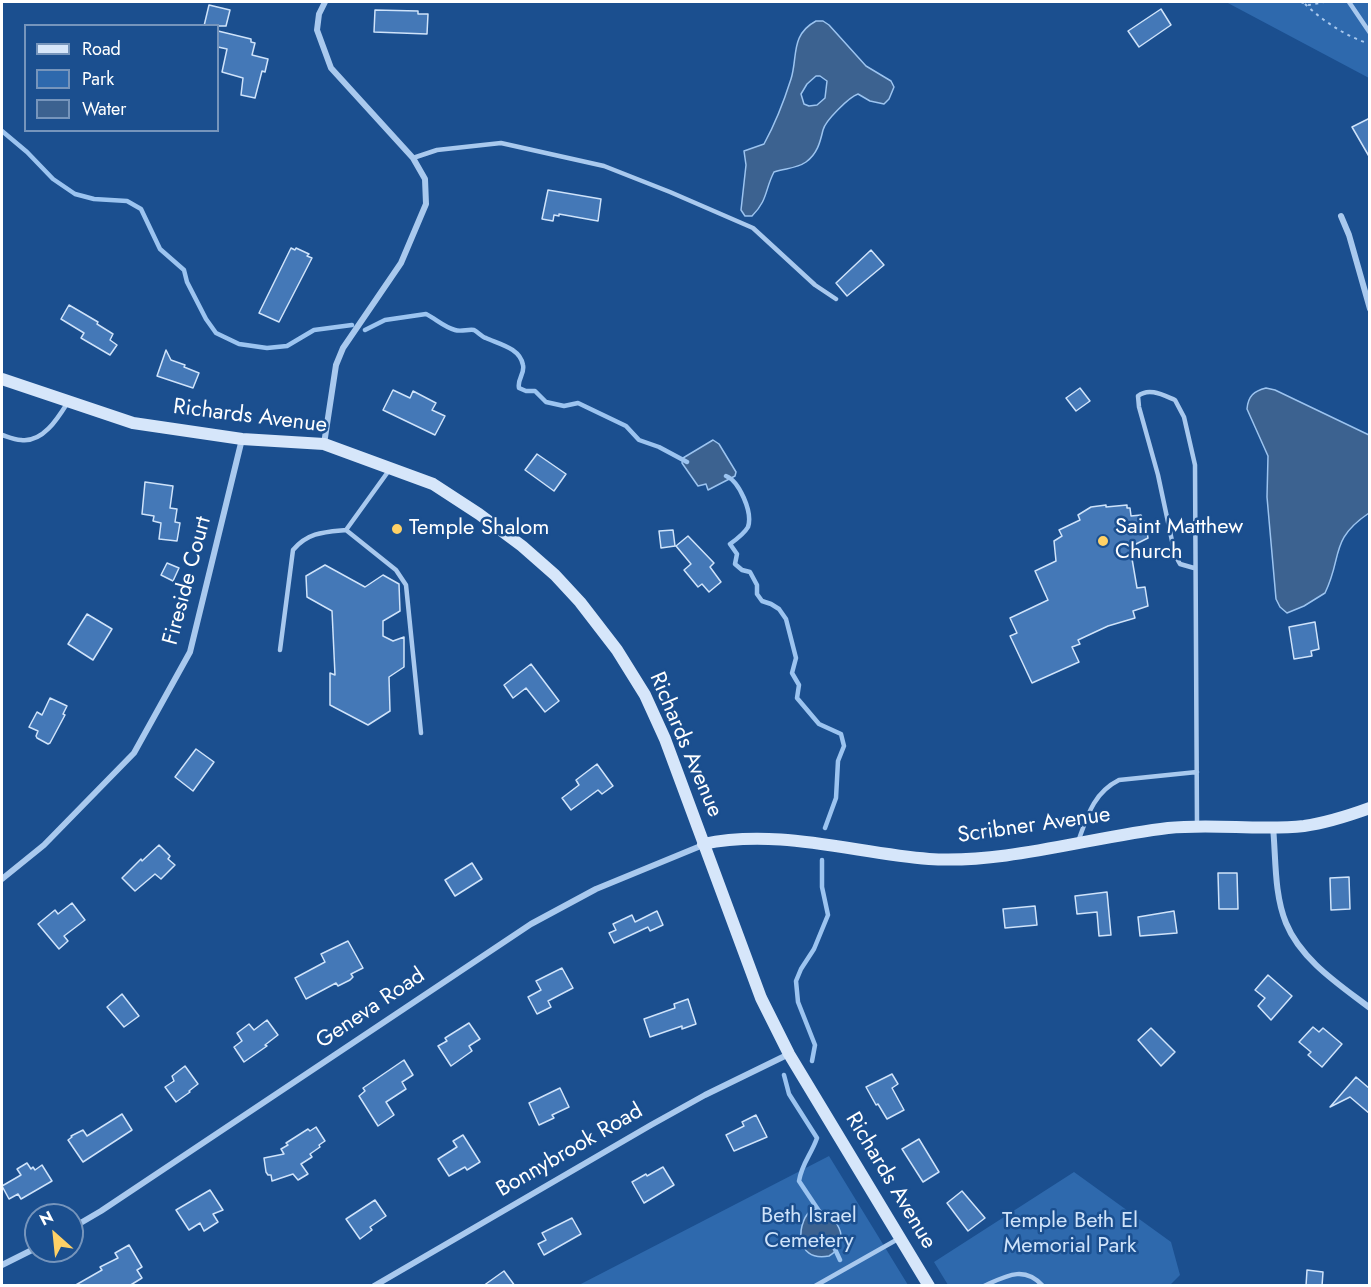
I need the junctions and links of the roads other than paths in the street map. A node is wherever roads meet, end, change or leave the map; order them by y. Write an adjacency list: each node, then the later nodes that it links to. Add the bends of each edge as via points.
1 (324, 2): 4 (street, via 317,30 332,68)
2 (1349, 2): 3 (lane)
3 (1370, 33)
4 (413, 158): 6 (lane, via 437,150 501,143 604,166 753,228 814,285); 12 (street, via 425,179 426,204 401,263 343,348 336,365)
5 (1341, 216): 7 (street)
6 (836, 299)
7 (1370, 309)
8 (2, 379): 9 (street, Richards Avenue)
9 (68, 401): 10 (lane, via 55,423 35,438 22,441); 11 (street, Richards Avenue, via 133,423)
10 (2, 435)
11 (242, 439): 12 (street, Richards Avenue); 24 (street, Fireside Court, via 190,652 134,753 44,845)
12 (324, 444): 13 (street, Richards Avenue)
13 (390, 469): 14 (lane); 23 (street, Richards Avenue, via 433,484 479,514 522,546 580,602 645,695)
14 (346, 530): 16 (lane, via 311,535 293,550); 17 (lane, via 396,570 406,585)
15 (1194, 568): 15 (lane, via 1195,465 1184,417 1175,400 1143,392 1138,396 1139,408 1175,555 1180,564); 18 (lane)
16 (280, 650)
17 (421, 733)
18 (1197, 772): 20 (lane); 22 (lane, via 1119,780 1103,789)
19 (1370, 808): 21 (street, Scribner Avenue, via 1317,824)
20 (1197, 826): 21 (street, Scribner Avenue); 22 (street, Scribner Avenue)
21 (1273, 827): 25 (street, via 1281,905 1290,930 1310,957)
22 (1078, 842): 23 (street, Scribner Avenue, via 955,859 769,838)
23 (704, 844): 26 (street, Richards Avenue, via 761,998); 27 (street, Geneva Road, via 596,889 531,924)
24 (2, 879)
25 (1370, 1008)
26 (789, 1054): 28 (street, Richards Avenue); 31 (street, Bonnybrook Road, via 678,1110)
27 (84, 1221)
28 (900, 1238): 32 (lane); 33 (street, Richards Avenue)
29 (24, 1254): 30 (street)
30 (2, 1265)
31 (374, 1286)
32 (815, 1286)
33 (929, 1286)
34 (984, 1286): 35 (lane, via 1021,1273 1029,1274)
35 (1042, 1286)

